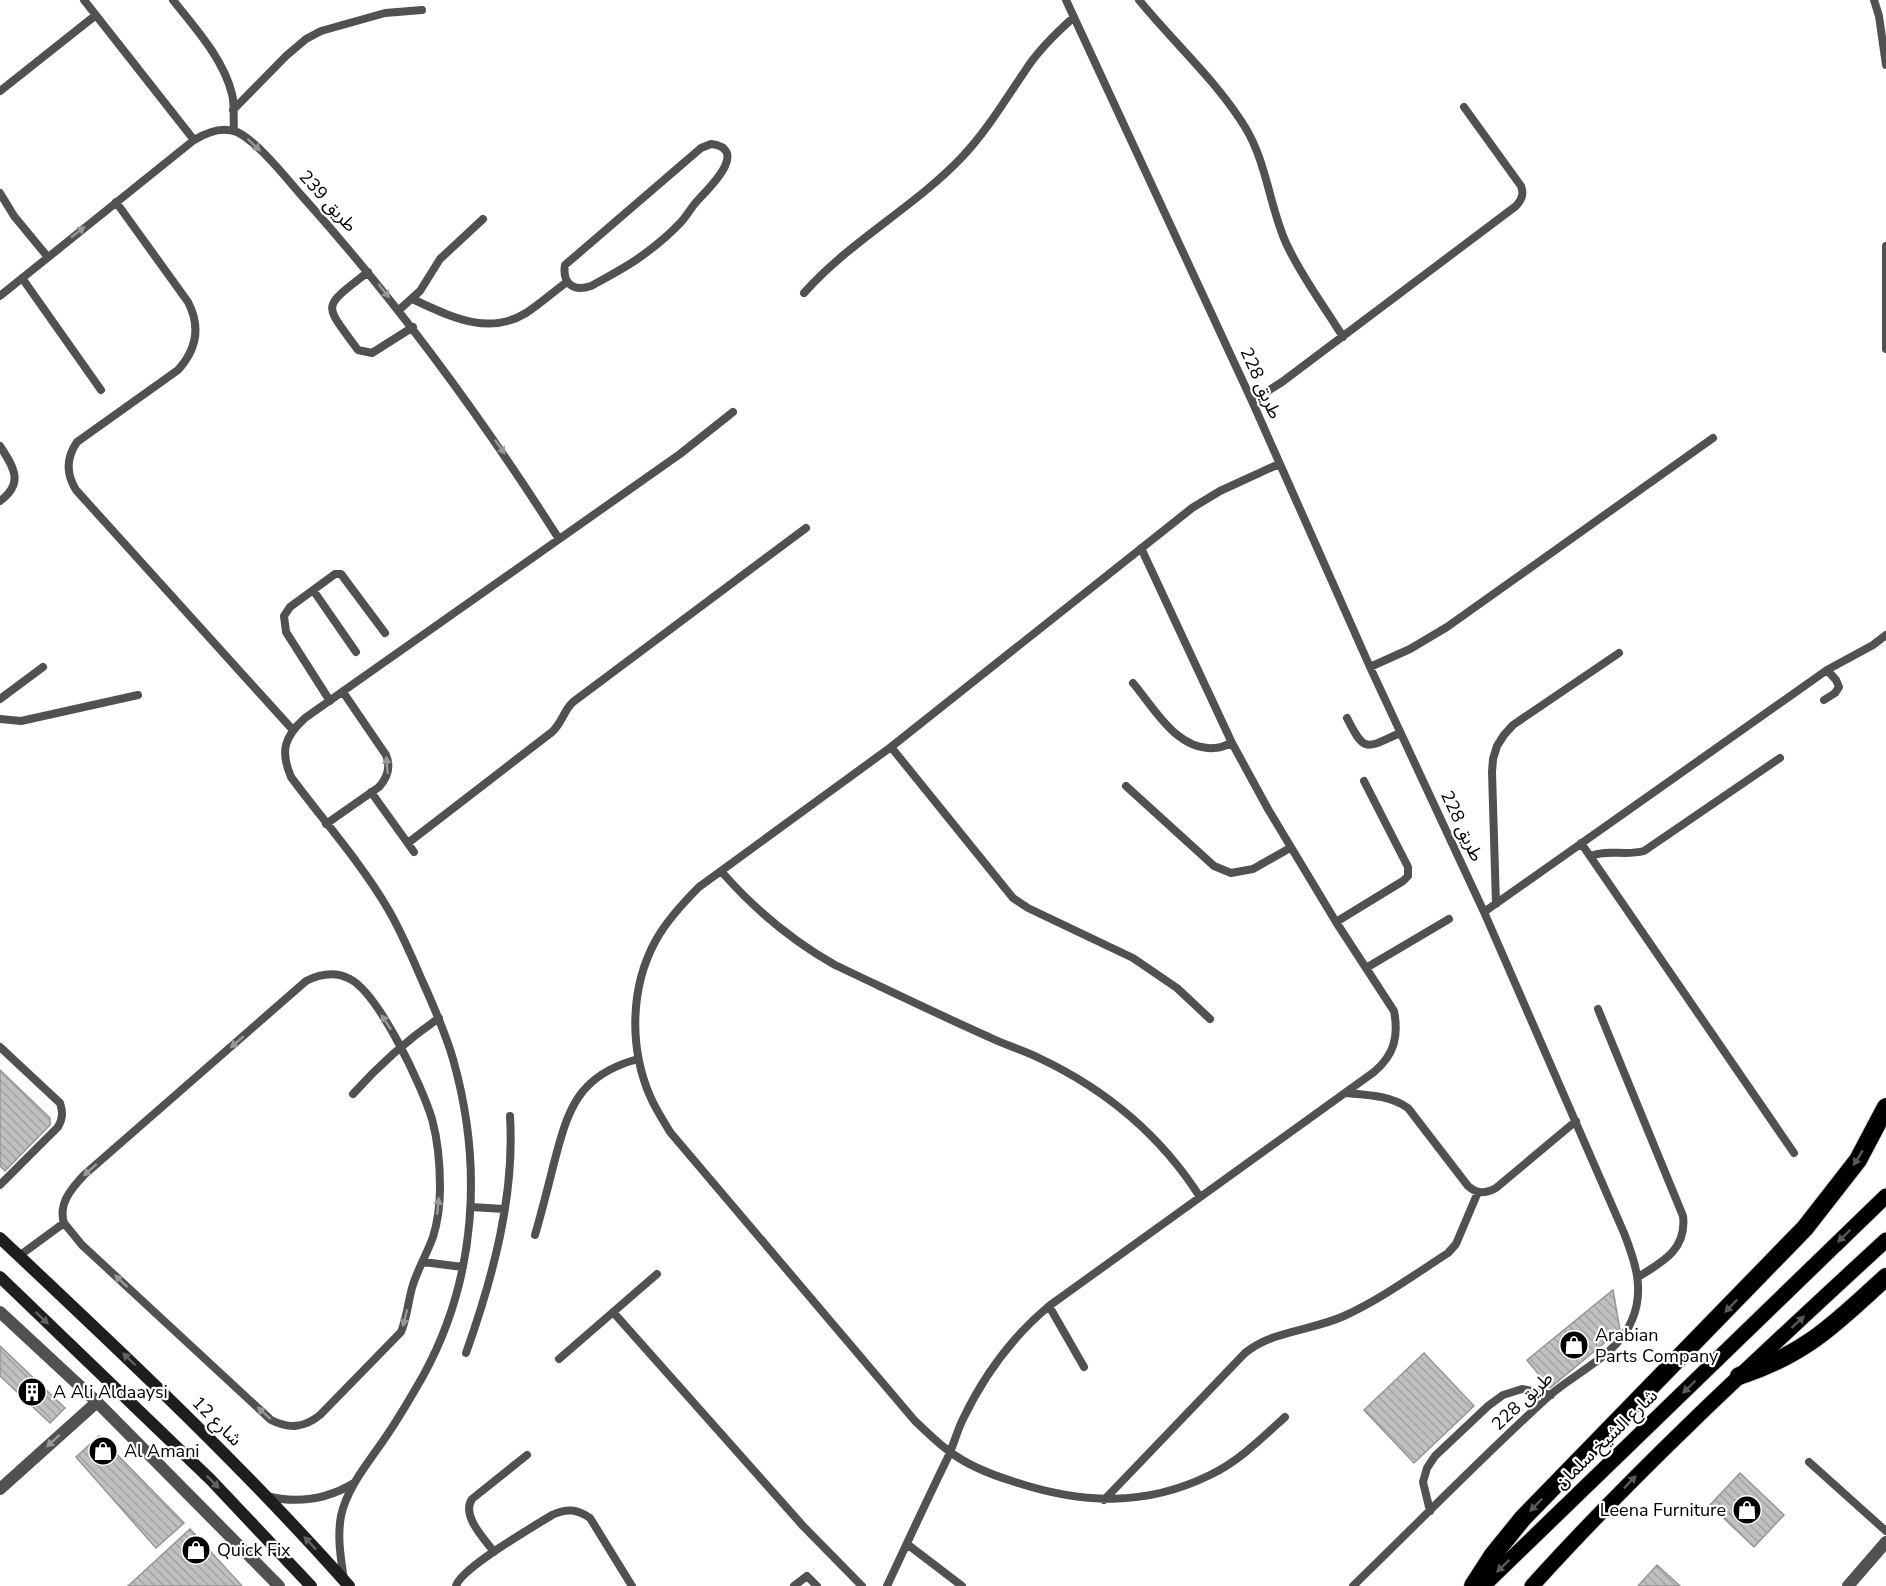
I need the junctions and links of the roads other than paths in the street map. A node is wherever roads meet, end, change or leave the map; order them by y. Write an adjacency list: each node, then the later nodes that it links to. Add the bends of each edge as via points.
1 (84, 0): 7 (lane)
2 (173, 0): 12 (lane, via 221,67 232,94)
3 (1066, 0): 8 (lane, طريق 228)
4 (1139, 0): 28 (lane, via 1222,94 1245,128 1262,162 1286,243)
5 (1874, 0): 9 (lane)
6 (422, 10): 12 (lane, via 386,13 321,31 286,56)
7 (96, 15): 10 (lane); 14 (lane)
8 (1074, 17): 23 (lane, via 1040,50 996,116 961,158 835,261); 31 (lane, طريق 228)
9 (1886, 65)
10 (0, 91)
11 (1464, 107): 28 (lane, via 1521,186 1521,200)
12 (233, 110): 13 (lane)
13 (234, 131): 14 (lane, via 220,129); 20 (lane, طريق 239, one-way to 20, via 252,143)
14 (194, 140): 16 (lane)
15 (0, 193): 19 (lane)
16 (116, 202): 19 (lane, one-way to 16); 56 (lane, via 188,302 194,313 196,338 193,350 178,370 77,442 69,456 71,482)
17 (483, 219): 25 (lane, via 440,259)
18 (1886, 246): 29 (lane)
19 (47, 256): 21 (lane)
20 (368, 272): 26 (lane, طريق 239, one-way to 26); 27 (lane, via 331,305 332,315 358,350 372,353)
21 (22, 278): 24 (lane); 30 (lane)
22 (567, 282): 22 (lane, via 574,288 591,286 660,243 718,180 726,162 725,151 716,144 702,148 565,266); 25 (lane, via 526,313 499,323 464,321)
23 (804, 293)
24 (0, 296)
25 (412, 299): 26 (lane)
26 (399, 310): 27 (lane, طريق 239)
27 (413, 327): 38 (lane, طريق 239, one-way to 38)
28 (1343, 336): 31 (lane)
29 (1886, 348)
30 (101, 390)
31 (1252, 401): 35 (lane, طريق 228)
32 (733, 412): 38 (lane)
33 (1713, 438): 46 (lane, via 1447,627)
34 (0, 446): 36 (lane, via 13,467 15,480 10,493)
35 (1279, 464): 39 (lane, via 1220,491); 46 (lane, طريق 228)
36 (0, 501)
37 (806, 528): 65 (lane, via 570,704 552,732)
38 (560, 539): 49 (lane)
39 (1140, 548): 58 (lane); 59 (lane)
40 (313, 590): 41 (lane, via 334,574 345,576); 43 (lane); 53 (lane, via 286,611 284,627)
41 (384, 633)
42 (1886, 635): 47 (lane)
43 (356, 652)
44 (1619, 653): 71 (lane, via 1524,717 1497,746 1492,772)
45 (43, 667): 51 (lane)
46 (1370, 667): 57 (lane, طريق 228)
47 (1827, 670): 52 (lane, via 1839,687); 66 (lane)
48 (1133, 684): 58 (lane, via 1180,738 1197,747 1215,748)
49 (343, 692): 53 (lane); 63 (lane, one-way to 49, via 386,779 388,761)
50 (138, 695): 55 (lane, via 21,721)
51 (0, 699)
52 (1824, 700)
53 (330, 701): 56 (lane)
54 (1347, 718): 57 (lane, via 1363,744 1373,745)
55 (0, 719)
56 (292, 729): 64 (lane, via 285,745 285,761 291,777)
57 (1400, 733): 72 (lane, طريق 228)
58 (1232, 743): 67 (lane)
59 (891, 747): 70 (lane); 78 (lane, via 1013,898 1133,958 1177,988)
60 (1780, 758): 69 (lane, via 1644,851)
61 (1364, 781): 74 (lane, via 1408,867 1407,876)
62 (1126, 786): 67 (lane, via 1214,866 1231,873 1253,869)
63 (371, 792): 64 (lane); 65 (lane)
64 (326, 824): 77 (lane, via 387,907)
65 (408, 843): 68 (lane)
66 (1581, 843): 69 (lane); 71 (lane)
67 (1290, 848): 74 (lane)
68 (414, 852)
69 (1590, 856): 87 (lane)
70 (721, 871): 81 (lane, via 678,908 655,941 640,978 634,1018); 91 (lane, via 773,924 813,953 1041,1059 1089,1086 1157,1140)
71 (1496, 904): 72 (lane)
72 (1484, 912): 86 (lane, طريق 228)
73 (1449, 919): 75 (lane)
74 (1336, 922): 75 (lane)
75 (1366, 968): 82 (lane, via 1394,1011 1396,1038 1384,1063)
76 (1598, 1009): 102 (lane, via 1685,1227 1678,1247 1663,1262)
77 (439, 1018): 79 (lane); 92 (lane, via 453,1056 466,1116)
78 (1210, 1019)
79 (401, 1046): 83 (lane); 94 (lane, one-way to 94, via 356,983 335,974 306,981 75,1185 62,1209); 99 (lane, one-way to 79, via 438,1215 440,1165 432,1119)
80 (0, 1047): 88 (lane, via 60,1103 63,1111 58,1127)
81 (638, 1059): 95 (lane, via 596,1078 575,1101 562,1129); 115 (lane, via 650,1097 670,1132 915,1421)
82 (1345, 1093): 89 (lane, via 1399,1101 1468,1186); 91 (lane)
83 (353, 1094)
84 (1886, 1107): 139 (highway, one-way to 139, via 1858,1160 1805,1228 1523,1518)
85 (510, 1116): 93 (lane, via 511,1167)
86 (1576, 1121): 89 (lane, via 1496,1188); 102 (lane, طريق 228)
87 (1794, 1153)
88 (0, 1185)
89 (1478, 1192): 121 (lane, via 1448,1253 1343,1316 1255,1344)
90 (1886, 1196): 140 (main road, شارع الشيخ سلمان, one-way to 140)
91 (1200, 1197): 105 (lane)
92 (471, 1207): 93 (lane); 100 (lane)
93 (504, 1209): 108 (lane, via 490,1277)
94 (64, 1224): 98 (lane); 99 (lane, one-way to 94, via 405,1323 395,1340 312,1422 291,1427 270,1420)
95 (535, 1235)
96 (0, 1238): 98 (street, شارع 12)
97 (1886, 1240): 111 (main road, one-way to 97)
98 (19, 1256): 120 (street, شارع 12, one-way to 98)
99 (423, 1262): 100 (lane)
100 (463, 1267): 118 (lane, via 455,1304 429,1364)
101 (657, 1274): 107 (lane)
102 (1638, 1276): 112 (lane, طريق 228, via 1637,1307 1624,1335)
103 (0, 1277): 130 (street, one-way to 130, via 211,1480)
104 (1886, 1277): 111 (highway, via 1815,1340 1778,1361)
105 (1049, 1306): 110 (lane); 115 (lane, via 1006,1349 982,1383)
106 (0, 1312): 113 (street)
107 (613, 1312): 109 (lane); 135 (lane, via 802,1526)
108 (466, 1353)
109 (559, 1359)
110 (1084, 1367)
111 (1739, 1376): 141 (main road, one-way to 111, via 1642,1469)
112 (1551, 1395): 122 (lane, طريق 228); 122 (lane, via 1522,1389 1503,1395 1435,1456 1423,1482)
113 (97, 1402): 119 (street, one-way to 119); 129 (street)
114 (1285, 1417): 121 (lane, via 1243,1454 1212,1474 1150,1496)
115 (950, 1452): 121 (lane, via 990,1474 1031,1487); 125 (lane)
116 (527, 1455): 126 (lane, via 469,1504 469,1515)
117 (1809, 1462): 123 (lane)
118 (354, 1483): 120 (lane, via 318,1499 292,1501); 127 (lane, via 339,1529)
119 (0, 1489)
120 (266, 1496): 127 (street, شارع 12, one-way to 120)
121 (1104, 1500)
122 (1431, 1511): 138 (lane, طريق 228)
123 (1886, 1531)
124 (1886, 1542): 128 (street)
125 (906, 1544): 136 (lane); 137 (lane)
126 (494, 1552): 131 (lane, via 458,1579); 132 (lane, via 552,1515 572,1510 590,1518)
127 (347, 1583)
128 (1850, 1585)
129 (279, 1586)
130 (311, 1586)
131 (456, 1586)
132 (632, 1586)
133 (794, 1586): 134 (lane, via 807,1576)
134 (816, 1586)
135 (862, 1586)
136 (887, 1586)
137 (962, 1586)
138 (1353, 1586)
139 (1473, 1586)
140 (1483, 1586)
141 (1532, 1586)

